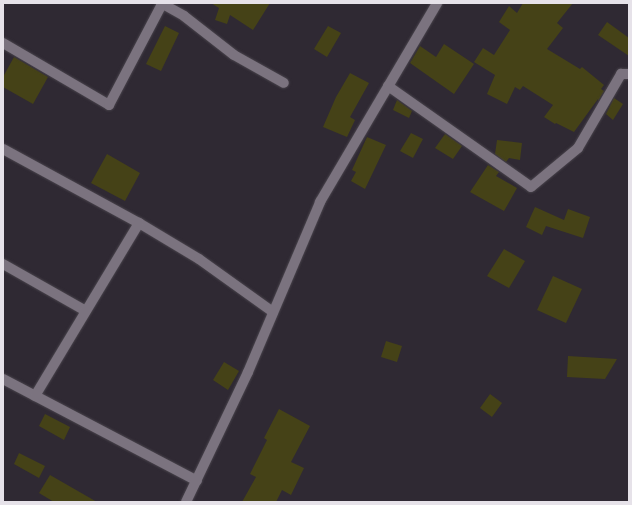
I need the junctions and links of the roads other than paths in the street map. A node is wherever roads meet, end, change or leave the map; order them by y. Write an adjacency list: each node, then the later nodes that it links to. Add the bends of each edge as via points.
1 (161, 3): 3 (street, via 109,105); 5 (street, via 184,16 234,55)
2 (437, 3): 6 (street)
3 (3, 43)
4 (629, 74): 6 (street, via 621,74 578,148 531,187)
5 (284, 83)
6 (388, 86): 11 (street, via 320,202)
7 (3, 149): 8 (street)
8 (139, 223): 10 (street); 11 (street, via 199,259)
9 (3, 264): 10 (street)
10 (86, 311): 13 (street)
11 (273, 312): 14 (street)
12 (3, 378): 13 (street)
13 (35, 396): 14 (street)
14 (197, 481): 15 (street)
15 (186, 502)

